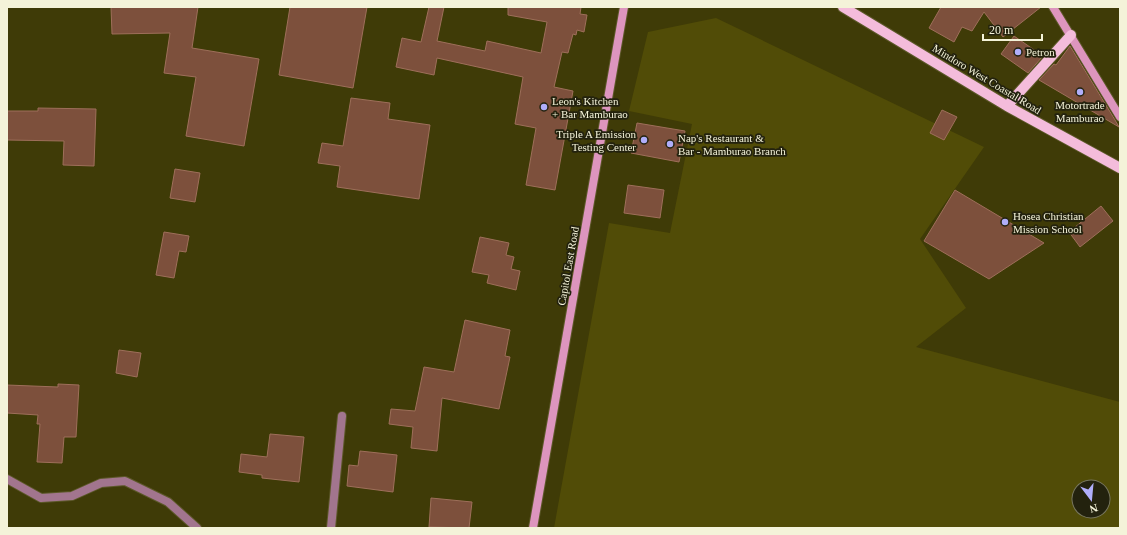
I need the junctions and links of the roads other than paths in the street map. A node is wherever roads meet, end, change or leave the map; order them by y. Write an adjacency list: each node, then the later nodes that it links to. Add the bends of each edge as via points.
1 (624, 7): 12 (street, Capitol East Road)
2 (843, 7): 5 (main road, Mindoro West Coastal Road)
3 (1053, 7): 4 (street)
4 (1070, 35): 5 (main road); 6 (street)
5 (1008, 106): 7 (main road, Mindoro West Coastal Road)
6 (1120, 117)
7 (1120, 168)
8 (342, 416): 11 (street)
9 (7, 479): 10 (street, via 41,498 72,496 101,483 125,481 168,502)
10 (197, 528)
11 (331, 528)
12 (533, 528)

